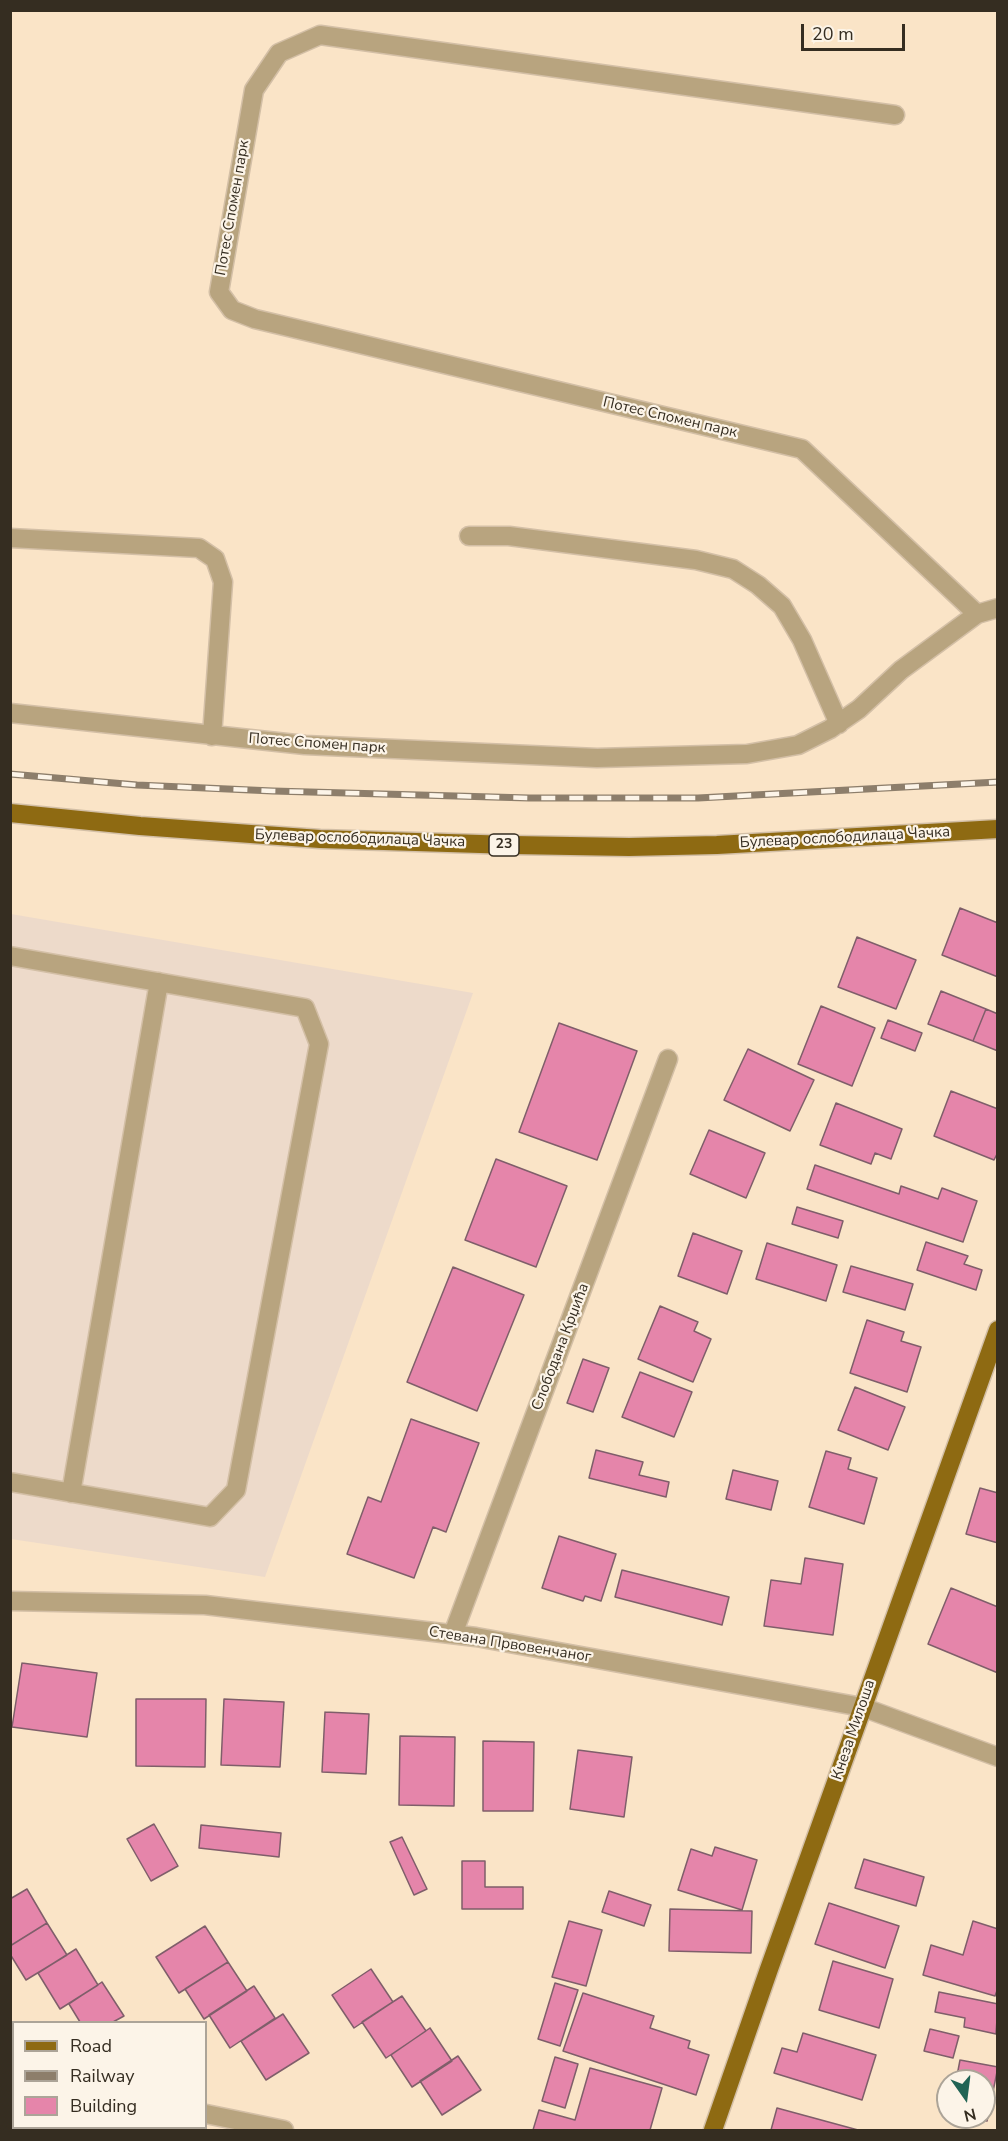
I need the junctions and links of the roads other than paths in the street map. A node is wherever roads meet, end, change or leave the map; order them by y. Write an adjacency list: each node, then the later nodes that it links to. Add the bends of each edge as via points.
1 (895, 115): 5 (street, Потес Спомен парк, via 320,36 279,53 254,90 219,292 232,310 255,320 802,449)
2 (469, 536): 7 (street, via 509,536 696,560 733,569 782,606 807,649)
3 (10, 538): 8 (street, via 199,548 215,560 223,582)
4 (998, 608): 5 (street, Потес Спомен парк)
5 (976, 614): 7 (street, Потес Спомен парк, via 901,670)
6 (10, 712): 8 (street, Потес Спомен парк)
7 (839, 724): 8 (street, Потес Спомен парк, via 798,745 747,754 597,758 305,745)
8 (212, 736)
9 (10, 813): 10 (main road, Булевар ослободилаца Чачка / 23, via 320,839 512,845 717,845)
10 (998, 830)
11 (10, 956): 12 (street)
12 (159, 982): 16 (street); 16 (street, via 305,1008 319,1044 236,1490 210,1517)
13 (668, 1059): 18 (street, Слободана Крџића)
14 (998, 1330): 19 (main road, Кнеза Милоша)
15 (10, 1482): 16 (street)
16 (71, 1493)
17 (10, 1601): 18 (street, Стевана Првовенчаног, via 205,1605)
18 (453, 1634): 19 (street, Стевана Првовенчаног)
19 (862, 1707): 20 (street, Стевана Првовенчаног); 23 (main road, Кнеза Милоша)
20 (998, 1757)
21 (207, 2114): 22 (street)
22 (284, 2130)
23 (713, 2130)

